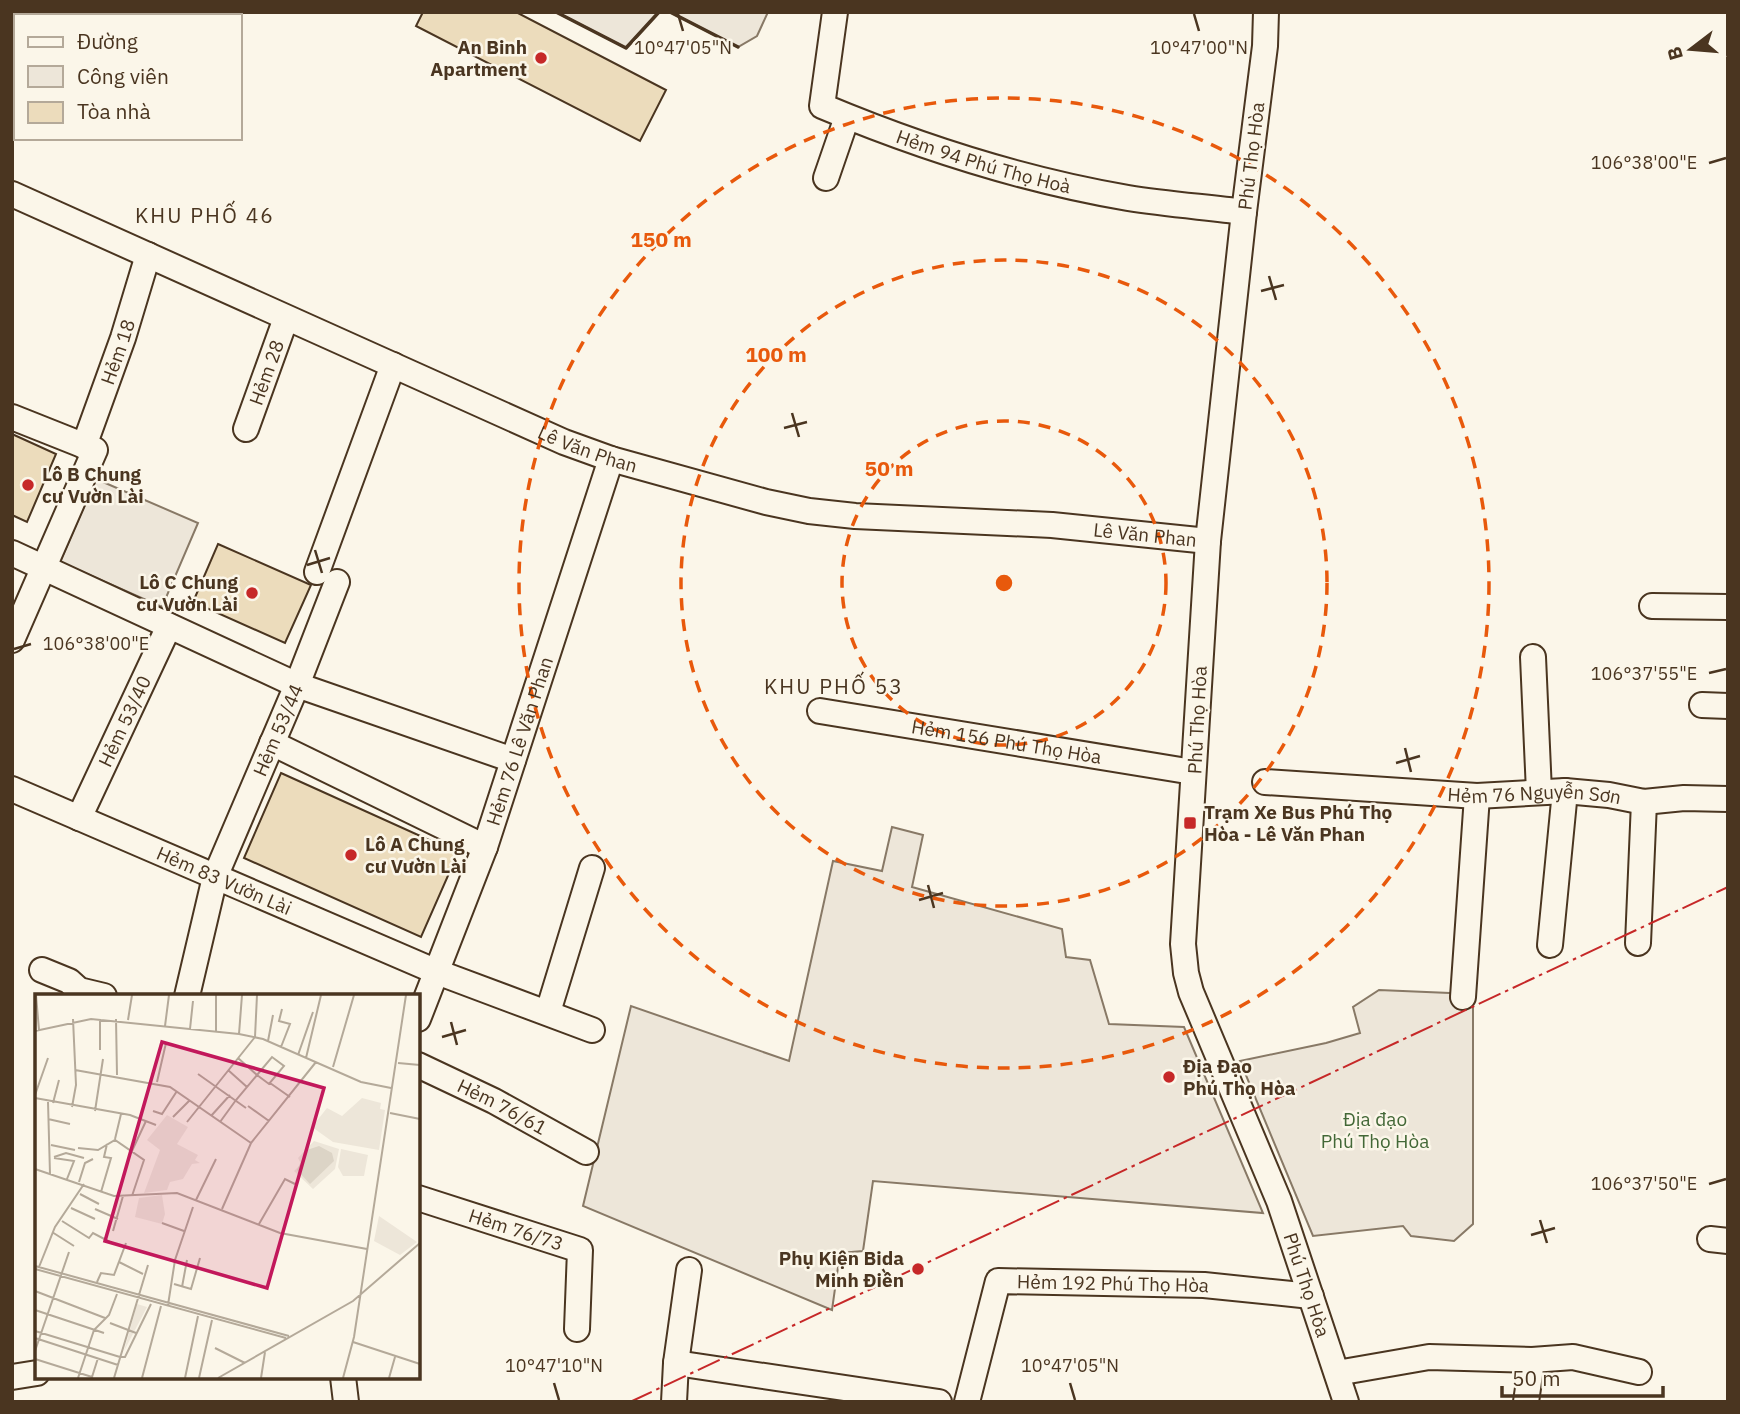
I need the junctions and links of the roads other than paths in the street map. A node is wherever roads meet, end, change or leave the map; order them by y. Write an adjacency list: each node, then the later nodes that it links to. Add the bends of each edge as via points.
1 (835, 12): 3 (street, Hẻm 94 Phú Thọ Hoà, via 822,106)
2 (1266, 12): 6 (street, Phú Thọ Hòa)
3 (847, 117): 4 (street); 6 (street, Hẻm 94 Phú Thọ Hoà, via 901,139 1068,186)
4 (826, 178)
5 (12, 194): 7 (street, Lê Văn Phan)
6 (1244, 212): 14 (street, Phú Thọ Hòa)
7 (148, 256): 8 (street, Lê Văn Phan); 12 (street, Hẻm 18)
8 (286, 318): 9 (street, Lê Văn Phan); 11 (street, Hẻm 28)
9 (393, 365): 13 (street, Lê Văn Phan); 22 (street, Hẻm 53/44)
10 (12, 416): 12 (street)
11 (246, 429)
12 (86, 456): 16 (street, Hẻm 18)
13 (611, 459): 14 (street, Lê Văn Phan, via 809,511 1052,525); 27 (street, Hẻm 76 Lê Văn Phan)
14 (1208, 541): 28 (street, Phú Thọ Hòa)
15 (12, 553): 16 (street)
16 (44, 568): 19 (street); 20 (street, Hẻm 18)
17 (1653, 606): 18 (street)
18 (1728, 607)
19 (169, 626): 22 (street); 36 (street, Hẻm 53/40)
20 (12, 640)
21 (1533, 657): 32 (street)
22 (297, 684): 26 (street, Hẻm 53/44); 27 (street)
23 (1702, 705): 24 (street)
24 (1728, 706)
25 (820, 711): 28 (street, Hẻm 156 Phú Thọ Hòa)
26 (272, 743): 37 (street); 39 (street, Hẻm 53/44)
27 (513, 760): 37 (street, Hẻm 76 Lê Văn Phan)
28 (1194, 772): 54 (street, Phú Thọ Hòa, via 1183,944 1188,983 1269,1175)
29 (1265, 782): 33 (street, Hẻm 76 Nguyễn Sơn)
30 (12, 789): 36 (street, Hẻm 83 Vườn Lài)
31 (1565, 791): 32 (street, Hẻm 76 Nguyễn Sơn); 35 (street, Hẻm 76 Nguyễn Sơn); 41 (street)
32 (1539, 792): 33 (street, Hẻm 76 Nguyễn Sơn)
33 (1477, 796): 46 (street)
34 (1728, 799): 35 (street, Hẻm 76 Nguyễn Sơn)
35 (1644, 802): 40 (street)
36 (79, 818): 39 (street, Hẻm 83 Vườn Lài)
37 (485, 847): 43 (street, Hẻm 76 Lê Văn Phan)
38 (592, 867): 47 (street)
39 (215, 877): 43 (street, Hẻm 83 Vườn Lài); 45 (street, Hẻm 53/44)
40 (1638, 943)
41 (1549, 945)
42 (42, 970): 44 (street)
43 (437, 972): 47 (street, Hẻm 83 Vườn Lài); 48 (street, Hẻm 76 Lê Văn Phan)
44 (96, 994)
45 (187, 994)
46 (1463, 997)
47 (548, 1012): 49 (street, Hẻm 83 Vườn Lài)
48 (420, 1013)
49 (592, 1030)
50 (420, 1066): 51 (street, Hẻm 76/61)
51 (586, 1152)
52 (420, 1199): 55 (street, Hẻm 76/73, via 580,1250)
53 (689, 1270): 57 (street)
54 (1311, 1296): 60 (street, Phú Thọ Hòa); 66 (street, Hẻm 192 Phú Thọ Hòa, via 1204,1285 998,1281)
55 (577, 1329)
56 (1532, 1360): 58 (street, via 1573,1357); 60 (street, via 1429,1357); 68 (street)
57 (676, 1363): 64 (street); 65 (street)
58 (1639, 1372)
59 (35, 1373): 61 (street)
60 (1337, 1373): 67 (street, Phú Thọ Hòa)
61 (12, 1377)
62 (343, 1379): 63 (street)
63 (346, 1402)
64 (674, 1402)
65 (939, 1402)
66 (967, 1402)
67 (1346, 1402)
68 (1526, 1402)

